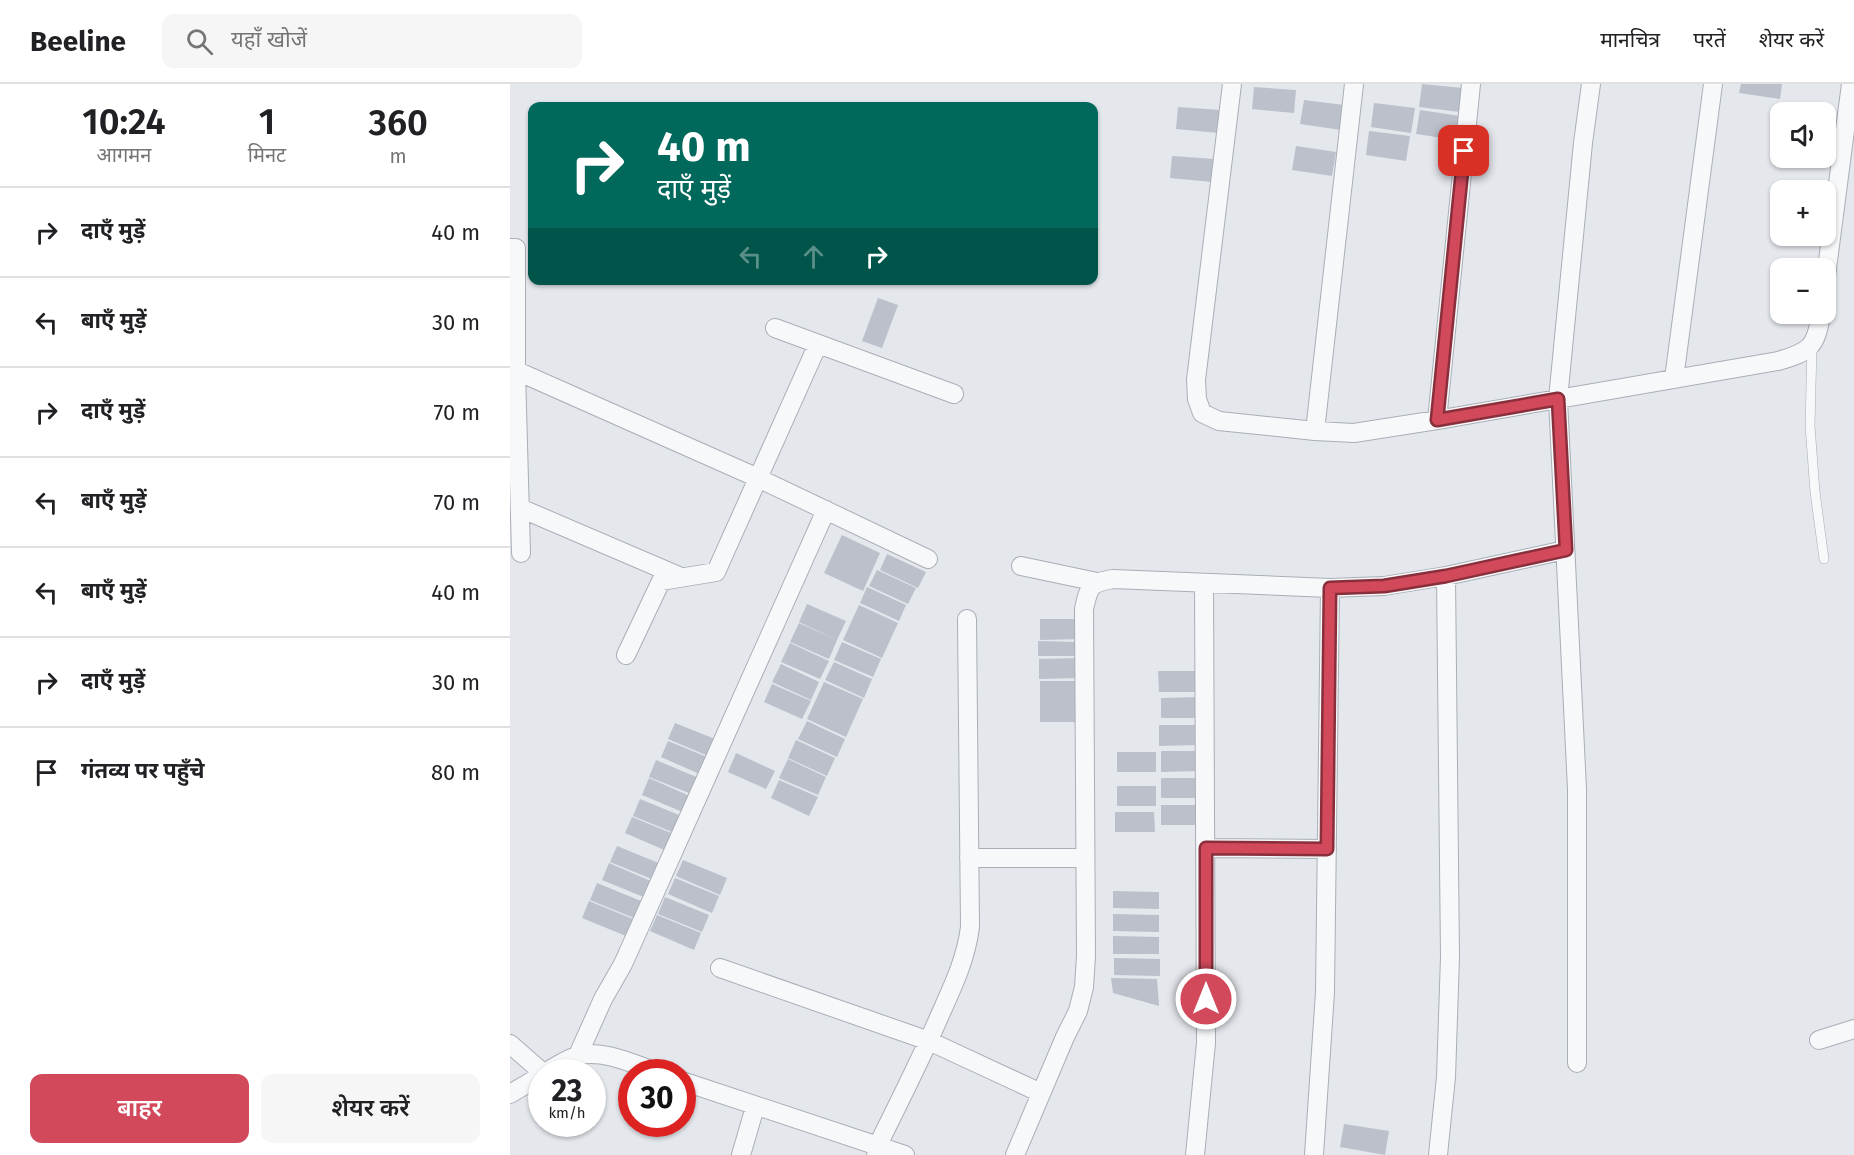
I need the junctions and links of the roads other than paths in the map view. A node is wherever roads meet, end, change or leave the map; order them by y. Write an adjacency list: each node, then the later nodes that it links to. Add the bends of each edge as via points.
1 (1232, 84): 18 (street, via 1196,380 1197,399 1202,413 1219,421)
2 (1354, 84): 18 (street)
3 (1471, 84): 17 (street)
4 (1591, 84): 16 (street)
5 (1713, 84): 14 (street)
6 (1851, 84): 8 (street)
7 (510, 248): 13 (street, via 516,248)
8 (1828, 258)
9 (1819, 324): 12 (street)
10 (775, 328): 11 (street)
11 (818, 344): 15 (street); 19 (street)
12 (1812, 346): 14 (street, via 1778,361); 25 (lane, via 1810,426)
13 (513, 370): 19 (street); 20 (street)
14 (1674, 379): 16 (street)
15 (954, 394)
16 (1558, 399): 17 (street); 22 (street)
17 (1437, 420): 18 (street, via 1354,433)
18 (1315, 431)
19 (758, 478): 21 (street); 28 (street, via 716,572)
20 (520, 507): 23 (street); 28 (street)
21 (826, 510): 24 (street); 43 (street, via 623,964)
22 (1566, 550): 27 (street); 47 (street, via 1577,789)
23 (521, 553)
24 (928, 559)
25 (1824, 559)
26 (1021, 566): 29 (street)
27 (1446, 576): 31 (street, via 1384,586); 59 (street, via 1450,957 1446,1077)
28 (681, 578): 33 (street, via 661,580)
29 (1097, 582): 30 (street); 37 (street, via 1088,592 1084,609)
30 (1204, 582): 31 (street); 34 (street)
31 (1330, 588): 35 (street)
32 (966, 619): 36 (street)
33 (626, 655)
34 (1206, 848): 35 (street); 57 (street, via 1206,1042)
35 (1327, 849): 58 (street, via 1325,992)
36 (969, 858): 37 (street); 41 (street, via 968,948)
37 (1085, 858): 50 (street, via 1084,987 1078,1011)
38 (720, 968): 41 (street)
39 (1854, 1029): 40 (street)
40 (1819, 1040)
41 (929, 1041): 50 (street); 53 (street)
42 (510, 1044): 46 (street)
43 (578, 1055): 44 (street); 45 (street, via 594,1053)
44 (570, 1059)
45 (618, 1059)
46 (528, 1060)
47 (1577, 1064)
48 (528, 1083): 51 (street)
49 (696, 1086): 52 (street)
50 (1041, 1093): 56 (street)
51 (510, 1094)
52 (755, 1107): 53 (street); 54 (street)
53 (877, 1150): 55 (street)
54 (741, 1155)
55 (905, 1155)
56 (1015, 1155)
57 (1195, 1155)
58 (1314, 1155)
59 (1437, 1155)

